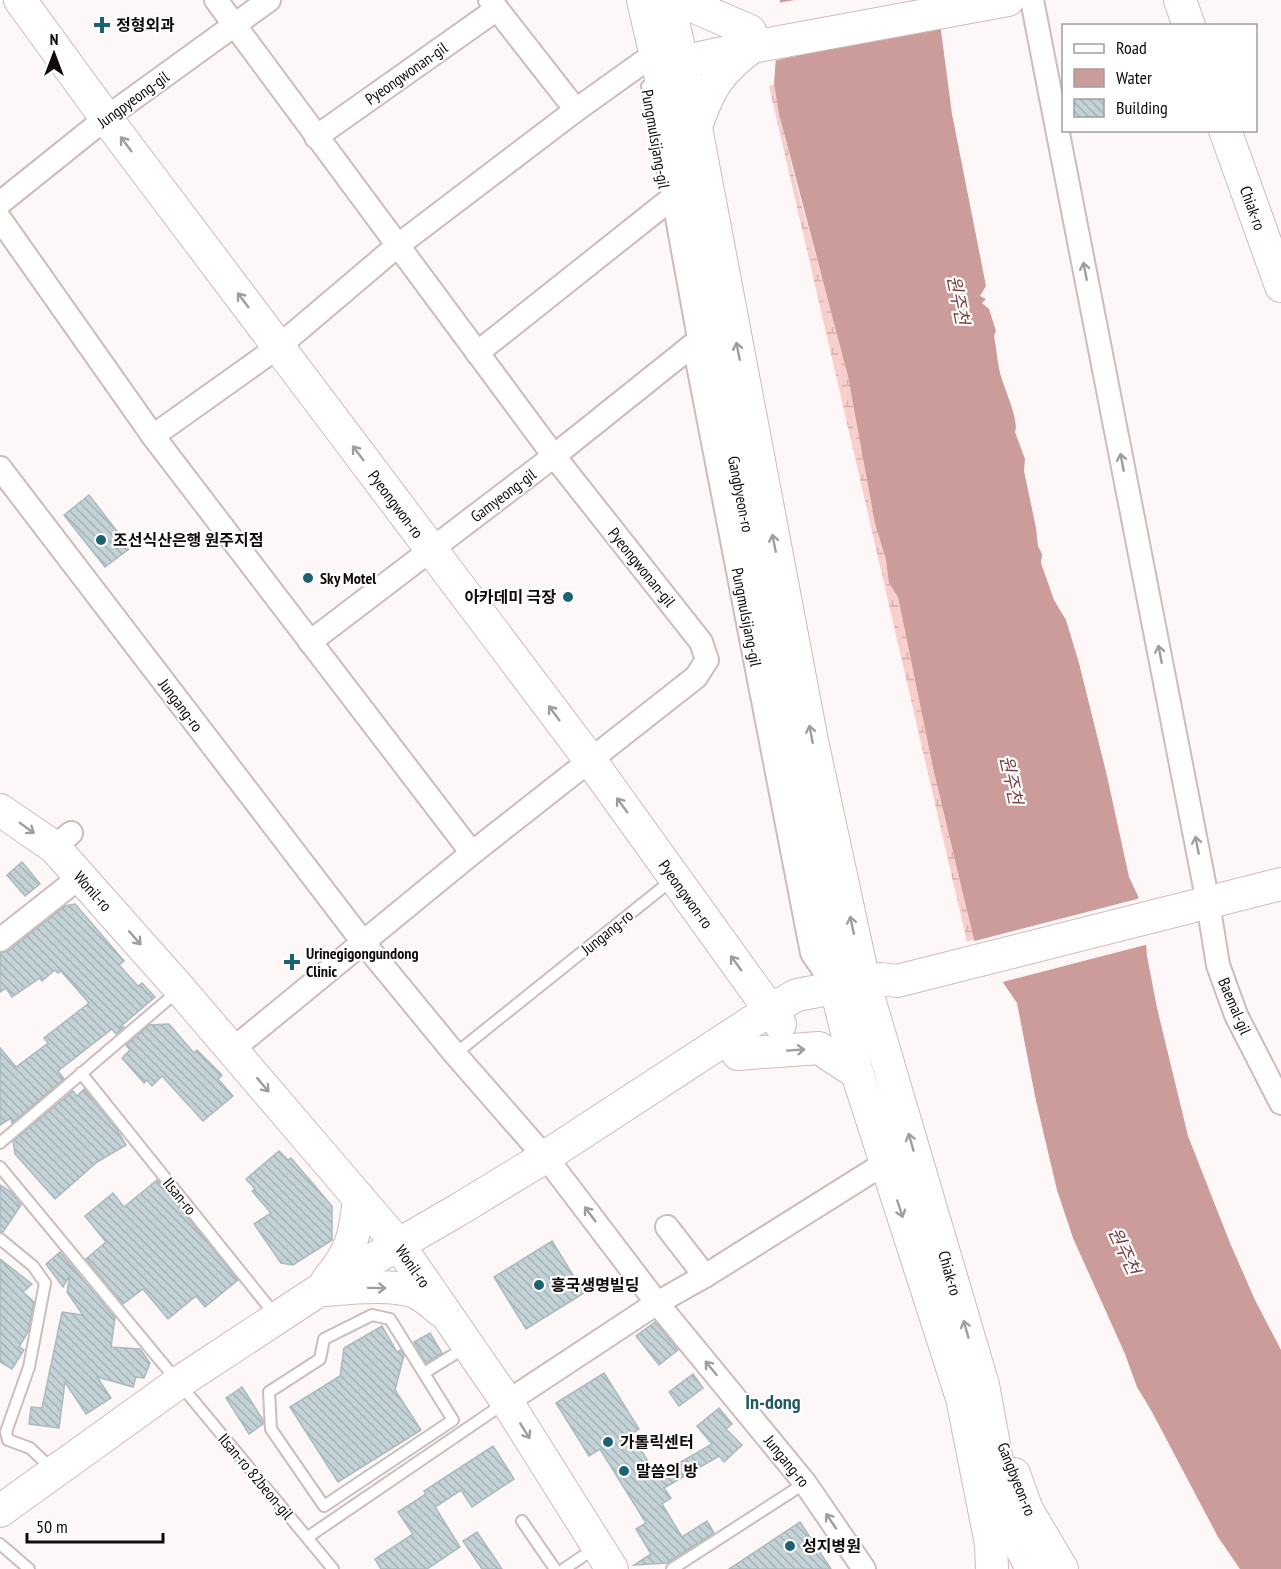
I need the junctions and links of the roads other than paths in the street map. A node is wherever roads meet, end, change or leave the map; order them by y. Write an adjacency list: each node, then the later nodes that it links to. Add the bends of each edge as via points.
1 (20, 0): 17 (street, Pyeongwon-ro)
2 (216, 0): 13 (street, Pyeongwonan-gil)
3 (269, 0): 13 (street, Jungpyeong-gil)
4 (643, 0): 15 (street, Gangbyeon-ro)
5 (668, 0): 15 (street, Gangbyeon-ro)
6 (684, 0): 14 (street)
7 (919, 0): 14 (street)
8 (1008, 0): 14 (street)
9 (1032, 0): 40 (street, Baemal-gil, one-way to 9)
10 (1180, 0): 12 (street)
11 (494, 5): 16 (street); 20 (street, Pyeongwonan-gil)
12 (1188, 24)
13 (234, 27): 17 (street, Jungpyeong-gil); 20 (street, Pyeongwonan-gil)
14 (734, 41): 15 (street); 18 (street)
15 (662, 56): 16 (street); 18 (street, Gangbyeon-ro); 21 (lane, Pungmulsijang-gil); 44 (street, Gangbyeon-ro)
16 (576, 110): 24 (street)
17 (106, 118): 22 (street, Jungpyeong-gil); 27 (street, Pyeongwon-ro, one-way to 17)
18 (695, 130): 44 (street, Gangbyeon-ro, one-way to 18, via 812,741)
19 (1226, 132): 25 (street, Chiak-ro)
20 (316, 136): 24 (street, Pyeongwonan-gil)
21 (667, 202): 26 (lane, Pungmulsijang-gil); 28 (street)
22 (0, 203)
23 (0, 219): 29 (street)
24 (397, 246): 27 (street); 28 (street, Pyeongwonan-gil)
25 (1281, 286)
26 (694, 344): 30 (street, Gamyeong-gil); 44 (street, Pungmulsijang-gil, via 812,953)
27 (278, 347): 29 (street); 32 (street, Pyeongwon-ro, one-way to 27)
28 (477, 353): 30 (street, Pyeongwonan-gil)
29 (153, 436): 33 (street)
30 (554, 456): 32 (street, Gamyeong-gil); 34 (street, Pyeongwonan-gil, via 701,642 707,660 696,676)
31 (0, 468): 42 (street, Jungang-ro)
32 (431, 550): 33 (street, Gamyeong-gil); 34 (street, Pyeongwon-ro, one-way to 32)
33 (310, 642): 36 (street)
34 (590, 760): 36 (street); 38 (street, Pyeongwon-ro, one-way to 34)
35 (0, 810): 37 (street, Wonil-ro, one-way to 37, via 62,840)
36 (472, 853): 42 (street)
37 (80, 877): 41 (street); 43 (street, Wonil-ro, one-way to 43)
38 (675, 878): 45 (street, Pyeongwon-ro, one-way to 38); 47 (lane, Jungang-ro)
39 (1281, 884): 40 (street)
40 (1199, 904): 44 (street, via 897,981 881,979); 51 (street, Baemal-gil, via 1236,1015)
41 (0, 940)
42 (363, 942): 46 (street); 47 (street, Jungang-ro)
43 (180, 989): 46 (street, Wonil-ro); 49 (lane)
44 (852, 995): 45 (street, via 797,995); 50 (street, Chiak-ro); 68 (street, Chiak-ro, one-way to 44)
45 (775, 1017): 48 (street); 53 (street)
46 (233, 1049): 56 (street, Wonil-ro, one-way to 56)
47 (455, 1054): 53 (street, Jungang-ro)
48 (738, 1054): 50 (street, one-way to 50, via 819,1048); 53 (street)
49 (81, 1073): 52 (lane); 64 (lane, Ilsan-ro)
50 (857, 1073): 54 (street, Chiak-ro)
51 (1281, 1103)
52 (0, 1143)
53 (550, 1163): 59 (street); 62 (street, Jungang-ro, one-way to 53)
54 (885, 1163): 60 (street); 68 (street, Chiak-ro, one-way to 68)
55 (0, 1167): 67 (lane)
56 (359, 1198): 59 (street, Wonil-ro); 61 (street, via 355,1230 344,1261)
57 (667, 1227): 60 (street)
58 (0, 1239): 70 (lane, via 33,1266 45,1283 29,1367)
59 (398, 1244): 61 (street); 63 (street, Wonil-ro)
60 (705, 1276): 62 (street)
61 (318, 1291): 63 (street, one-way to 63, via 356,1287 415,1292); 64 (street)
62 (657, 1303): 69 (street); 72 (street, Jungang-ro, one-way to 62)
63 (447, 1314): 65 (street, Wonil-ro)
64 (278, 1319): 67 (street)
65 (469, 1346): 66 (lane); 69 (street, Wonil-ro)
66 (424, 1373): 66 (lane, via 453,1420 324,1506 271,1429 268,1392 320,1359 324,1339 372,1315 390,1319)
67 (178, 1383): 71 (street); 76 (lane, Ilsan-ro 82beon-gil)
68 (972, 1392): 75 (street, Chiak-ro); 85 (street, Chiak-ro); 88 (street, Gangbyeon-ro, via 1027,1510)
69 (507, 1402): 76 (lane); 78 (street, Wonil-ro, one-way to 78)
70 (3, 1429): 71 (lane, via 8,1440 30,1449)
71 (55, 1471): 73 (street)
72 (806, 1483): 83 (lane); 84 (street, Jungang-ro, one-way to 72)
73 (0, 1511)
74 (522, 1521): 81 (lane)
75 (1009, 1524): 86 (street, Chiak-ro); 87 (street, Gangbyeon-ro)
76 (308, 1537): 80 (lane, Ilsan-ro 82beon-gil)
77 (0, 1544): 79 (lane)
78 (605, 1557): 82 (lane)
79 (29, 1569)
80 (333, 1569)
81 (555, 1569)
82 (564, 1569)
83 (672, 1569)
84 (864, 1569)
85 (992, 1569)
86 (1009, 1569)
87 (1032, 1569)
88 (1062, 1569)

